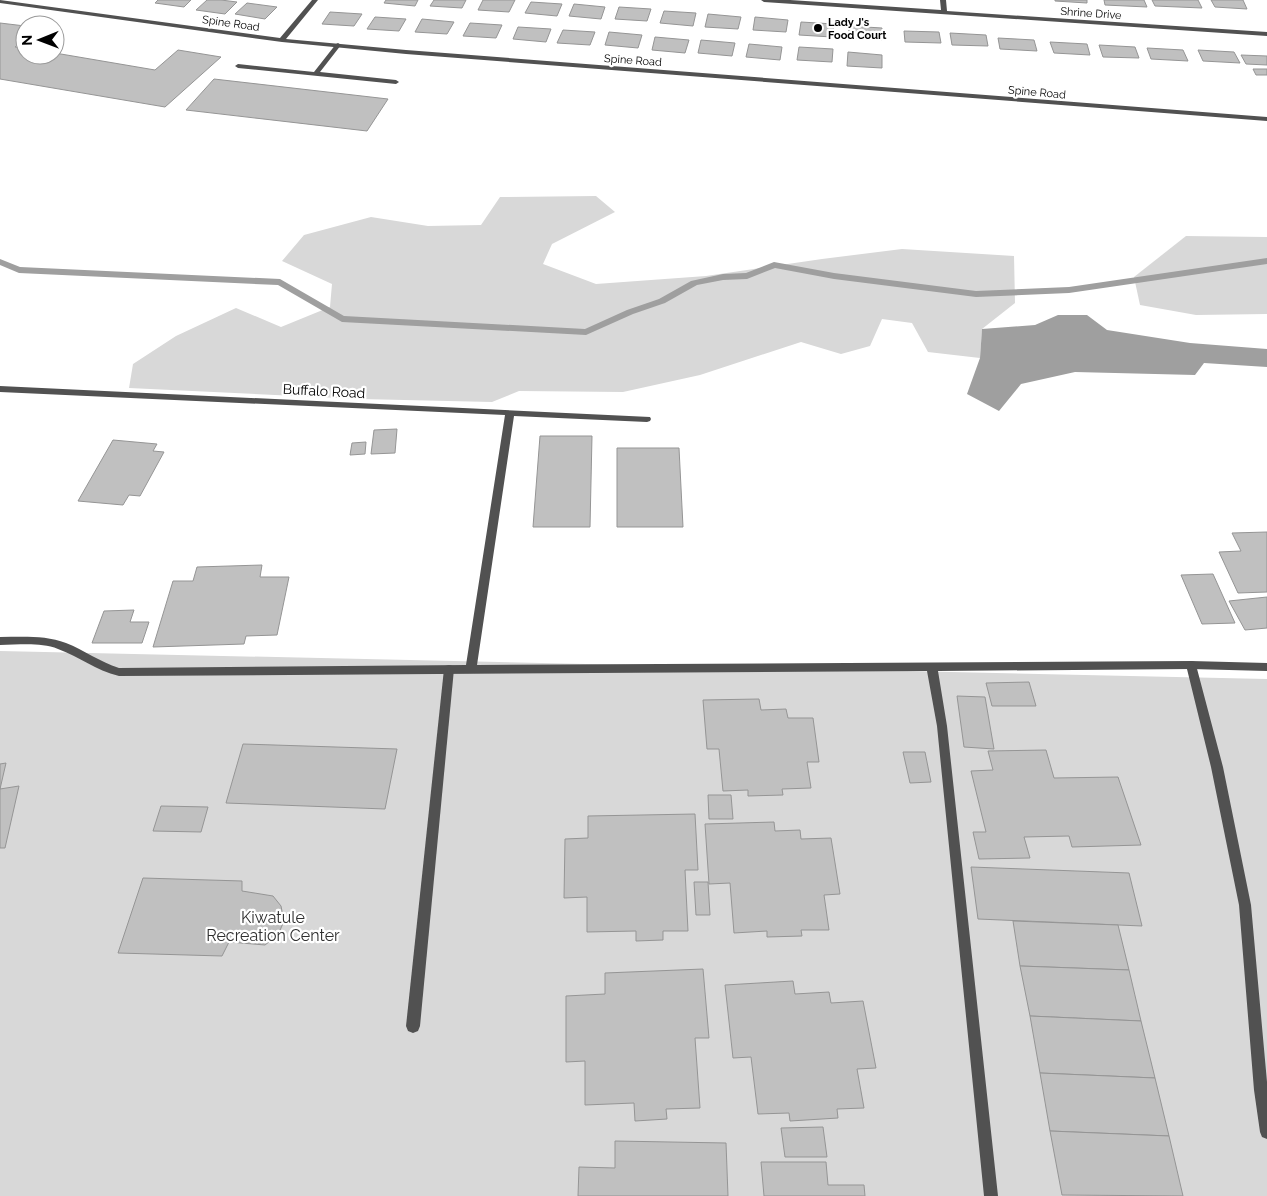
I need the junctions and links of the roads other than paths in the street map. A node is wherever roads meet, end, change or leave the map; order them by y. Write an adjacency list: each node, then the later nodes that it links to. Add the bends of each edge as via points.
1 (315, 0): 7 (street)
2 (764, 0): 5 (street, Shrine Drive)
3 (943, 0): 5 (street)
4 (0, 1): 7 (street, Spine Road)
5 (944, 13): 6 (street, Shrine Drive)
6 (1267, 34)
7 (282, 40): 8 (street, Spine Road)
8 (338, 45): 10 (street); 12 (street, Spine Road)
9 (238, 66): 10 (street)
10 (316, 74): 11 (street)
11 (396, 82)
12 (1267, 119)
13 (0, 389): 14 (street, Buffalo Road)
14 (510, 414): 15 (street, Buffalo Road); 21 (street)
15 (647, 420)
16 (0, 641): 20 (street, via 49,642 69,649 102,668 119,672)
17 (1190, 665): 18 (street); 19 (street); 23 (street, via 1217,767 1245,905)
18 (932, 667): 21 (street); 24 (street, via 943,736)
19 (1267, 667)
20 (449, 669): 21 (street); 22 (street)
21 (471, 669)
22 (413, 1026)
23 (1267, 1132)
24 (991, 1196)

